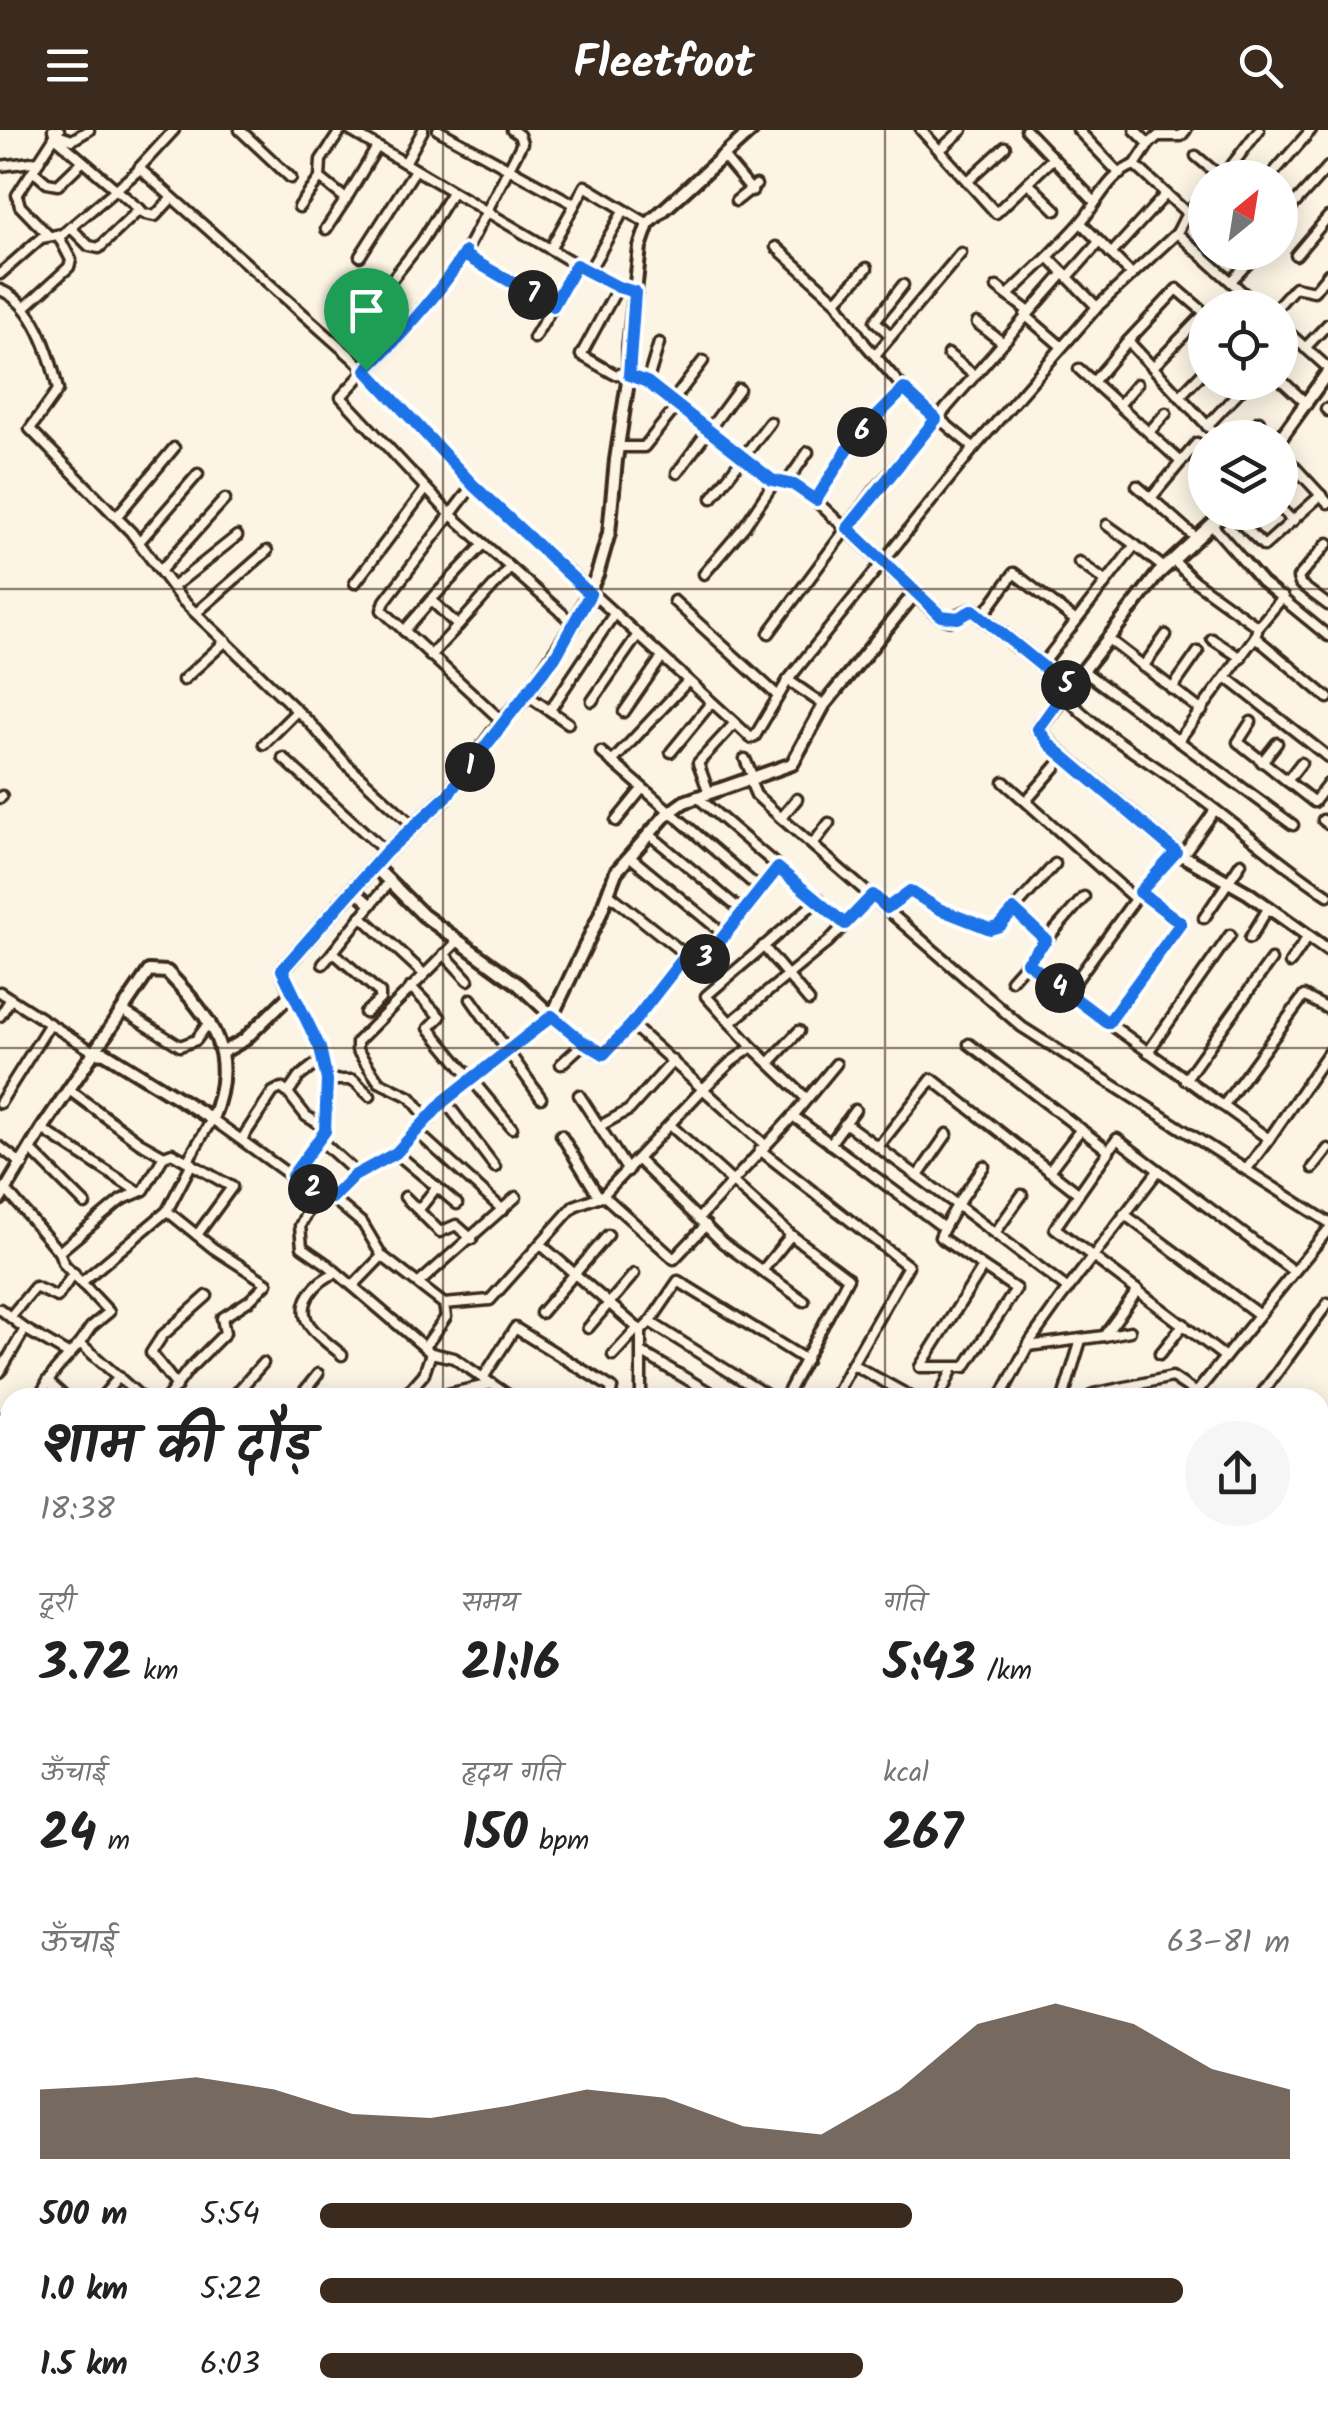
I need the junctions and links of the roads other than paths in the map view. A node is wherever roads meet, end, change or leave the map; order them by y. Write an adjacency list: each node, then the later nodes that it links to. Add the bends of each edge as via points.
1 (89, 130): 18 (street, via 72,140)
2 (174, 130): 35 (street)
3 (240, 130): 40 (street)
4 (345, 130): 19 (street); 41 (street, via 321,160)
5 (424, 130): 31 (street)
6 (438, 130): 37 (street)
7 (752, 130): 25 (street)
8 (920, 130): 24 (street)
9 (962, 130): 24 (street)
10 (1026, 130): 27 (street)
11 (1078, 130): 39 (street)
12 (1134, 130): 21 (street)
13 (1186, 130): 21 (street)
14 (1242, 130): 20 (street)
15 (1259, 130): 20 (street)
16 (1311, 130): 28 (street)
17 (518, 132): 37 (street, via 522,144)
18 (56, 133): 29 (street); 30 (street)
19 (365, 134): 22 (street)
20 (1252, 138): 26 (street, via 1222,178)
21 (1149, 144): 32 (street)
22 (377, 147): 31 (street); 48 (street)
23 (1005, 147): 42 (street)
24 (940, 150): 42 (street)
25 (722, 155): 50 (street, via 753,188); 61 (street)
26 (1196, 156)
27 (1052, 159): 43 (street); 51 (street)
28 (1285, 160)
29 (40, 161): 33 (street); 38 (street)
30 (82, 162): 38 (street, via 58,186); 44 (street)
31 (405, 163): 36 (street)
32 (1134, 165): 39 (street); 46 (street)
33 (0, 166)
34 (1328, 167): 49 (street)
35 (140, 170): 44 (street); 47 (street)
36 (415, 170): 45 (street); 75 (street)
37 (509, 170): 52 (street); 57 (street)
38 (33, 172): 65 (street, via 17,201)
39 (1120, 174): 51 (street)
40 (291, 178)
41 (320, 178): 48 (street); 53 (street)
42 (968, 182): 43 (street, via 996,213)
43 (1028, 183): 56 (street)
44 (118, 189): 54 (street); 62 (street)
45 (452, 192): 57 (street); 87 (street)
46 (1165, 195): 58 (street); 74 (street)
47 (172, 199): 54 (street, via 155,216); 118 (street)
48 (346, 200): 63 (street)
49 (1298, 200)
50 (736, 201)
51 (1094, 201): 60 (street)
52 (574, 204): 55 (street, via 585,186); 70 (street)
53 (299, 207)
54 (140, 209): 62 (street, via 100,248)
55 (624, 210): 61 (street); 81 (street)
56 (1056, 210)
57 (486, 212): 70 (street); 71 (street)
58 (1187, 213): 64 (street)
59 (1328, 217): 72 (street)
60 (1080, 223): 68 (street); 76 (street)
61 (648, 224): 94 (street)
62 (71, 228): 66 (street)
63 (326, 229)
64 (1178, 233): 67 (street); 85 (street)
65 (48, 235): 66 (street); 82 (street)
66 (59, 237): 99 (street, via 69,267)
67 (1188, 241)
68 (1099, 242): 74 (street); 84 (street)
69 (776, 247): 97 (street)
70 (550, 249): 77 (street)
71 (465, 252): 98 (street); 118 (street)
72 (1298, 252)
73 (961, 253): 105 (street)
74 (1111, 254): 85 (street)
75 (360, 256)
76 (1048, 257): 84 (street); 95 (street)
77 (576, 265): 81 (street); 98 (street)
78 (867, 268): 97 (street)
79 (1221, 270): 86 (street)
80 (1242, 270): 86 (street)
81 (589, 272): 90 (street)
82 (0, 274)
83 (1328, 274): 93 (street, via 1314,291)
84 (1066, 275): 100 (street); 101 (street)
85 (1132, 275): 100 (street)
86 (1232, 280): 92 (street)
87 (390, 282)
88 (904, 284): 105 (street, via 875,321)
89 (996, 286): 95 (street)
90 (618, 287): 94 (street); 120 (street, via 581,355)
91 (0, 290): 99 (street)
92 (1242, 290)
93 (1292, 290)
94 (635, 292): 120 (street)
95 (1008, 295): 101 (street)
96 (1188, 298): 108 (street, via 1178,289)
97 (836, 301): 113 (street)
98 (553, 306): 106 (street)
99 (24, 307): 163 (street, via 58,390 30,429)
100 (1098, 307): 111 (street)
101 (1026, 313): 107 (street); 111 (street)
102 (977, 323): 107 (street)
103 (1328, 324): 112 (street)
104 (1188, 331): 116 (street)
105 (890, 336): 113 (street)
106 (534, 338)
107 (1002, 342): 121 (street)
108 (1128, 342): 116 (street); 123 (street)
109 (1298, 342): 112 (street)
110 (659, 343): 122 (street)
111 (1061, 346): 144 (street)
112 (1305, 348): 119 (street)
113 (876, 354): 127 (street)
114 (948, 354): 121 (street)
115 (703, 361): 131 (street)
116 (1153, 367): 128 (street)
117 (1079, 369): 123 (street)
118 (366, 370): 154 (street); 156 (street, via 340,396)
119 (1327, 373): 133 (street)
120 (629, 375): 122 (street); 143 (street)
121 (974, 375): 135 (street)
122 (647, 382): 131 (street)
123 (1094, 382): 132 (street)
124 (1137, 384): 132 (street)
125 (1188, 388): 128 (street)
126 (739, 389): 140 (street)
127 (904, 389): 135 (street); 161 (street, via 852,442)
128 (1180, 396): 136 (street)
129 (1298, 396): 133 (street)
130 (1232, 400): 137 (street)
131 (675, 404): 140 (street); 143 (street, via 644,446)
132 (1120, 404): 141 (street)
133 (1307, 404): 138 (street)
134 (1166, 413): 141 (street)
135 (936, 419): 144 (street); 166 (street)
136 (1202, 420)
137 (1213, 420)
138 (1295, 420)
139 (770, 422): 147 (street)
140 (708, 430): 147 (street); 150 (street)
141 (1150, 431): 148 (street)
142 (174, 448): 163 (street)
143 (618, 448): 188 (street, via 609,533)
144 (974, 448): 178 (street)
145 (808, 452): 153 (street)
146 (1188, 453): 148 (street)
147 (743, 457): 152 (street); 157 (street)
148 (1181, 462): 158 (street)
149 (1298, 471): 160 (street)
150 (677, 472)
151 (198, 474): 173 (street)
152 (774, 481): 153 (street); 183 (street)
153 (787, 482): 161 (street)
154 (473, 485): 162 (street); 188 (street)
155 (1138, 486): 158 (street)
156 (426, 489): 162 (street); 185 (street)
157 (712, 498)
158 (1151, 498): 172 (street)
159 (225, 499): 182 (street)
160 (1324, 499): 164 (street)
161 (816, 500): 166 (street)
162 (450, 514): 174 (street); 201 (street, via 382,606)
163 (117, 516): 173 (street)
164 (1298, 518)
165 (1107, 525): 176 (street)
166 (848, 528): 178 (street); 202 (street)
167 (1204, 530): 172 (street)
168 (1215, 530): 189 (street)
169 (1247, 530): 170 (street, via 1264,546)
170 (1283, 530)
171 (236, 536): 186 (street)
172 (1196, 538): 180 (street)
173 (140, 542): 182 (street)
174 (484, 544): 181 (street); 190 (street)
175 (1328, 544): 192 (street, via 1298,578)
176 (1135, 546): 180 (street); 184 (street)
177 (267, 552): 193 (street)
178 (882, 560): 187 (street); 219 (street)
179 (1079, 562): 184 (street)
180 (1169, 564): 200 (street); 206 (street)
181 (510, 568): 197 (street); 199 (street)
182 (161, 570): 186 (street)
183 (704, 574)
184 (1106, 582): 196 (street)
185 (355, 584)
186 (174, 587): 193 (street)
187 (915, 593): 195 (street, via 941,616 958,618 973,610); 228 (street)
188 (590, 594): 194 (street); 197 (street)
189 (1283, 597): 198 (street); 200 (street)
190 (431, 600): 199 (street); 201 (street)
191 (674, 602): 224 (street)
192 (1328, 607): 198 (street)
193 (196, 613): 209 (street)
194 (614, 614): 204 (street); 229 (street)
195 (982, 616): 196 (street, via 1014,573); 214 (street)
196 (1076, 621): 214 (street)
197 (574, 624): 223 (street)
198 (1314, 624): 205 (street)
199 (458, 626): 211 (street)
200 (1258, 626): 208 (street)
201 (404, 631): 211 (street)
202 (768, 633)
203 (1166, 635): 215 (street)
204 (637, 636): 212 (street); 226 (street)
205 (1328, 636)
206 (1107, 638): 215 (street); 216 (street)
207 (1212, 638): 213 (street)
208 (1255, 638): 213 (street); 225 (street)
209 (226, 641): 218 (street); 230 (street)
210 (1198, 652): 221 (street)
211 (430, 656): 233 (street)
212 (662, 657): 220 (street); 232 (street)
213 (1240, 658): 217 (street)
214 (1042, 665): 222 (street)
215 (1143, 668): 221 (street)
216 (1082, 670): 222 (street); 237 (street)
217 (1226, 677): 231 (street); 243 (street)
218 (184, 680)
219 (788, 680): 224 (street); 228 (street)
220 (688, 681): 227 (street); 246 (street)
221 (1172, 688): 231 (street)
222 (1065, 690): 242 (street, via 1038,729); 257 (street, via 1083,716)
223 (527, 695): 229 (street); 233 (street)
224 (776, 695): 236 (street, via 755,736)
225 (1328, 698)
226 (592, 701)
227 (711, 702): 236 (street); 241 (street)
228 (824, 704): 249 (street, via 792,764)
229 (550, 710): 234 (street)
230 (297, 711): 239 (street); 263 (street)
231 (1202, 711): 237 (street)
232 (624, 712)
233 (502, 722): 263 (street)
234 (568, 722)
235 (1251, 722): 247 (street, via 1237,741)
236 (734, 724): 254 (street, via 698,763)
237 (1178, 741): 262 (street)
238 (1277, 742): 247 (street)
239 (264, 744)
240 (601, 752): 246 (street)
241 (671, 752)
242 (1065, 756): 256 (street); 267 (street)
243 (1328, 756)
244 (283, 758): 266 (street)
245 (745, 758): 249 (street)
246 (612, 762): 253 (street)
247 (1262, 762): 251 (street)
248 (1301, 763): 251 (street)
249 (752, 780): 254 (street); 259 (street, via 756,794)
250 (1004, 782): 256 (street)
251 (1287, 782): 252 (street, via 1314,802)
252 (1328, 784)
253 (642, 789): 258 (street); 260 (street)
254 (703, 795): 258 (street); 272 (street)
255 (797, 798): 259 (street)
256 (1026, 801): 281 (street)
257 (1215, 810): 267 (street); 279 (street)
258 (669, 814): 264 (street); 277 (street)
259 (781, 818): 265 (street)
260 (616, 821)
261 (829, 823): 265 (street)
262 (1293, 825)
263 (415, 827): 266 (street)
264 (650, 834): 268 (street); 288 (street)
265 (813, 844): 280 (street)
266 (386, 852): 271 (street)
267 (1180, 854): 275 (street); 281 (street)
268 (629, 856): 278 (street); 292 (street)
269 (1241, 863): 275 (street)
270 (1054, 864): 287 (street)
271 (374, 866): 274 (street); 276 (street)
272 (778, 868): 277 (street); 283 (street)
273 (1328, 880): 279 (street)
274 (390, 881): 284 (street); 297 (street)
275 (1228, 882): 285 (street); 290 (street)
276 (354, 890): 284 (street); 314 (street, via 282,970)
277 (761, 890): 288 (street)
278 (608, 893): 302 (street); 322 (street)
279 (1325, 893)
280 (873, 895): 286 (street); 291 (street)
281 (1138, 896): 313 (street); 324 (street, via 1181,923)
282 (1084, 897): 296 (street)
283 (819, 900): 291 (street); 298 (street)
284 (371, 904): 289 (street)
285 (1269, 907): 294 (street); 295 (street)
286 (887, 908): 287 (street, via 910,891 990,929); 387 (street, via 1022,1028)
287 (1014, 910): 296 (street)
288 (743, 912): 292 (street)
289 (361, 916): 300 (street); 307 (street)
290 (1204, 918)
291 (845, 924): 308 (street)
292 (724, 935): 302 (street, via 700,966)
293 (1230, 936): 335 (street)
294 (1250, 938)
295 (1307, 938): 299 (street); 305 (street)
296 (1046, 940): 304 (street)
297 (458, 941): 301 (street); 322 (street)
298 (763, 946): 308 (street); 326 (street, via 706,996)
299 (1328, 950)
300 (333, 952): 306 (street); 320 (street, via 380,993)
301 (444, 954): 307 (street); 309 (street)
302 (686, 955): 325 (street)
303 (1271, 960): 344 (street)
304 (1027, 962): 310 (street); 313 (street)
305 (1290, 963)
306 (323, 964)
307 (424, 974): 311 (street)
308 (789, 977): 317 (street); 326 (street)
309 (468, 980)
310 (1010, 980)
311 (411, 987): 342 (street, via 440,1017 429,1028); 358 (street, via 357,1042 357,1050 379,1082 410,1098)
312 (0, 992): 316 (street)
313 (1066, 992): 324 (street)
314 (292, 993): 334 (street); 337 (street)
315 (472, 998): 332 (street)
316 (10, 1000): 321 (street); 327 (street)
317 (808, 1002)
318 (1328, 1009): 354 (street, via 1304,996)
319 (122, 1010): 323 (street, via 180,1046 196,1040); 323 (street, via 149,971 162,970); 333 (street)
320 (364, 1013)
321 (0, 1016)
322 (552, 1016): 329 (street); 332 (street)
323 (210, 1021): 334 (street)
324 (1108, 1023): 335 (street)
325 (632, 1024): 329 (street, via 604,1054); 338 (street)
326 (730, 1024): 331 (street)
327 (49, 1025): 333 (street); 353 (street)
328 (799, 1031): 339 (street)
329 (584, 1043): 340 (street)
330 (969, 1044): 365 (street)
331 (752, 1047): 339 (street); 346 (street)
332 (508, 1050): 342 (street); 350 (street)
333 (94, 1052): 345 (street); 357 (street, via 105,1052)
334 (223, 1052): 357 (street, via 223,1086)
335 (1148, 1052): 344 (street)
336 (1328, 1053): 371 (street)
337 (321, 1060): 343 (street); 347 (street)
338 (673, 1060): 346 (street); 361 (street, via 629,1110)
339 (769, 1063): 351 (street)
340 (561, 1064)
341 (836, 1064): 351 (street)
342 (472, 1079): 352 (street); 363 (street)
343 (327, 1080): 349 (street, via 353,1080); 362 (street)
344 (1186, 1080): 354 (street)
345 (68, 1089): 364 (street); 380 (street)
346 (703, 1089): 360 (street); 374 (street)
347 (288, 1094): 362 (street); 369 (street, via 281,1088 273,1092)
348 (579, 1095): 361 (street)
349 (370, 1096)
350 (541, 1098)
351 (807, 1099): 356 (street)
352 (444, 1101): 358 (street); 385 (street)
353 (0, 1104)
354 (1223, 1106): 371 (street)
355 (855, 1110): 359 (street)
356 (792, 1116): 372 (street); 374 (street)
357 (212, 1119): 369 (street); 381 (street)
358 (429, 1120): 366 (street)
359 (845, 1123): 372 (street); 375 (street)
360 (670, 1125): 382 (street); 394 (street)
361 (600, 1126): 388 (street)
362 (324, 1127): 370 (street)
363 (512, 1128)
364 (42, 1129): 377 (street); 397 (street)
365 (1081, 1130): 378 (street); 389 (street)
366 (417, 1132): 379 (street); 409 (street)
367 (948, 1134): 393 (street)
368 (561, 1135): 401 (street)
369 (242, 1139): 391 (street)
370 (319, 1139): 391 (street); 392 (street)
371 (1268, 1139): 387 (street)
372 (830, 1144): 414 (street)
373 (0, 1147): 383 (street)
374 (763, 1147): 394 (street); 466 (street, via 908,1266)
375 (878, 1147): 389 (street, via 932,1078); 393 (street)
376 (1328, 1149): 386 (street)
377 (31, 1150): 383 (street); 405 (street)
378 (1108, 1151): 390 (street, via 1117,1139); 398 (street)
379 (396, 1153): 392 (street); 395 (street)
380 (164, 1156): 381 (street, via 172,1152); 397 (street, via 144,1190)
381 (190, 1161): 410 (street); 417 (street, via 232,1186)
382 (639, 1161): 388 (street); 412 (street)
383 (23, 1165): 399 (street)
384 (984, 1166): 407 (street)
385 (496, 1168)
386 (1312, 1168)
387 (1246, 1170): 413 (street)
388 (628, 1171): 401 (street)
389 (1050, 1171): 398 (street)
390 (1158, 1171): 411 (street); 427 (street)
391 (292, 1176): 396 (street)
392 (354, 1176): 404 (street)
393 (918, 1176): 407 (street)
394 (732, 1182): 412 (street); 419 (street)
395 (436, 1188): 406 (street); 408 (street)
396 (317, 1191): 404 (street); 428 (street, via 300,1226 302,1247)
397 (136, 1192): 422 (street)
398 (1078, 1193): 424 (street, via 1054,1226)
399 (4, 1195): 422 (street)
400 (1022, 1195): 416 (street)
401 (601, 1196): 412 (street, via 674,1259); 421 (street, via 574,1206)
402 (406, 1197): 408 (street)
403 (516, 1197): 409 (street)
404 (332, 1198): 423 (street, via 363,1224)
405 (85, 1204)
406 (457, 1204)
407 (958, 1205): 414 (street); 416 (street)
408 (420, 1208): 420 (street, via 440,1232 456,1225)
409 (503, 1210): 420 (street)
410 (167, 1211): 417 (street); 432 (street)
411 (1124, 1214): 424 (street); 444 (street)
412 (702, 1222): 426 (street)
413 (1328, 1222)
414 (944, 1228): 425 (street, via 940,1237)
415 (1328, 1230): 427 (street)
416 (996, 1233): 435 (street)
417 (196, 1235): 473 (street, via 267,1283 222,1318 225,1333)
418 (608, 1235): 429 (street)
419 (791, 1235): 426 (street); 464 (street, via 848,1278)
420 (472, 1239): 433 (street)
421 (540, 1244): 429 (street); 441 (street, via 490,1300)
422 (59, 1252): 430 (street)
423 (382, 1256): 433 (street); 434 (street)
424 (1092, 1256): 435 (street); 436 (street)
425 (983, 1267): 467 (street, via 1016,1289 965,1367); 467 (street, via 920,1366)
426 (762, 1271): 438 (street)
427 (1293, 1272): 444 (street)
428 (336, 1273): 434 (street); 460 (street, via 316,1283 306,1316)
429 (574, 1273): 439 (street); 443 (street)
430 (74, 1274): 432 (street); 446 (street, via 57,1298 34,1287)
431 (634, 1274): 439 (street)
432 (82, 1281): 455 (street, via 108,1312)
433 (419, 1283): 441 (street)
434 (353, 1286): 457 (street)
435 (1068, 1288): 456 (street)
436 (1138, 1290): 448 (street); 453 (street)
437 (207, 1296): 473 (street, via 150,1353)
438 (804, 1301)
439 (608, 1303): 449 (street); 451 (street)
440 (1328, 1303): 445 (street)
441 (444, 1304): 457 (street, via 446,1318)
442 (0, 1309): 446 (street)
443 (541, 1312)
444 (1258, 1314): 463 (street)
445 (1325, 1314): 496 (street)
446 (10, 1317): 450 (street)
447 (650, 1322): 451 (street); 464 (street, via 678,1281); 486 (street)
448 (1184, 1324): 461 (street); 463 (street)
449 (588, 1328)
450 (25, 1329): 459 (street); 468 (street)
451 (639, 1330): 458 (street); 462 (street)
452 (1130, 1332): 453 (street)
453 (1104, 1336): 454 (street)
454 (1081, 1340): 456 (street); 492 (street)
455 (80, 1343): 459 (street); 470 (street)
456 (1028, 1346): 491 (street)
457 (428, 1350): 471 (street, via 454,1358); 480 (street, via 424,1374)
458 (643, 1353): 484 (street); 485 (street)
459 (68, 1354): 472 (street)
460 (342, 1354)
461 (1160, 1354)
462 (614, 1355)
463 (1225, 1356): 495 (street)
464 (806, 1360): 487 (street)
465 (263, 1364): 478 (street)
466 (852, 1364): 488 (street); 489 (street)
467 (953, 1368): 490 (street)
468 (0, 1372)
469 (318, 1374): 479 (street)
470 (119, 1377): 476 (street); 477 (street)
471 (487, 1381): 481 (street); 482 (street); 483 (street, via 516,1328)
472 (47, 1382): 474 (street); 475 (street)
473 (178, 1386)
474 (44, 1388)
475 (54, 1388)
476 (110, 1388)
477 (131, 1388)
478 (241, 1388)
479 (308, 1388)
480 (412, 1388)
481 (463, 1388)
482 (497, 1388)
483 (612, 1388)
484 (641, 1388)
485 (701, 1388)
486 (755, 1388)
487 (791, 1388)
488 (839, 1388)
489 (895, 1388)
490 (944, 1388)
491 (1005, 1388)
492 (1066, 1388)
493 (1121, 1388): 494 (street, via 1172,1377)
494 (1187, 1388)
495 (1202, 1388)
496 (1266, 1388)

